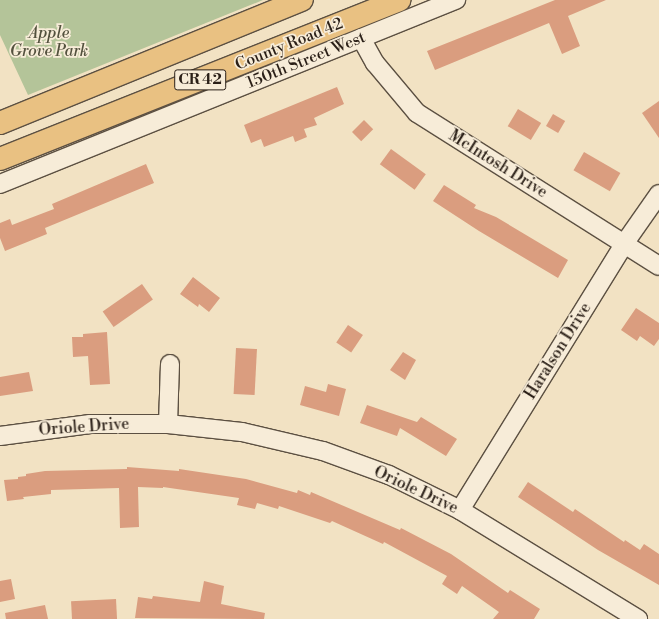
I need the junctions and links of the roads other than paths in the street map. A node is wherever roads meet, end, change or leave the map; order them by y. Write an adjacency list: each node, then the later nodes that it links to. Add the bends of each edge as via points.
1 (302, 0): 5 (highway, CR 42)
2 (400, 0): 6 (highway, County Road 42 / CR 42)
3 (456, 0): 4 (street, 150th Street West)
4 (361, 38): 7 (street, 150th Street West); 9 (street, McIntosh Drive, via 374,63 417,113)
5 (0, 123)
6 (0, 159)
7 (0, 184)
8 (659, 194): 9 (street, Haralson Drive)
9 (624, 244): 10 (street, McIntosh Drive); 14 (street, Haralson Drive)
10 (659, 266)
11 (170, 364): 12 (street)
12 (168, 424): 13 (street, Oriole Drive, via 90,424); 14 (street, Oriole Drive, via 242,432 322,451 389,475)
13 (0, 436)
14 (460, 510): 15 (street, Oriole Drive)
15 (638, 619)

